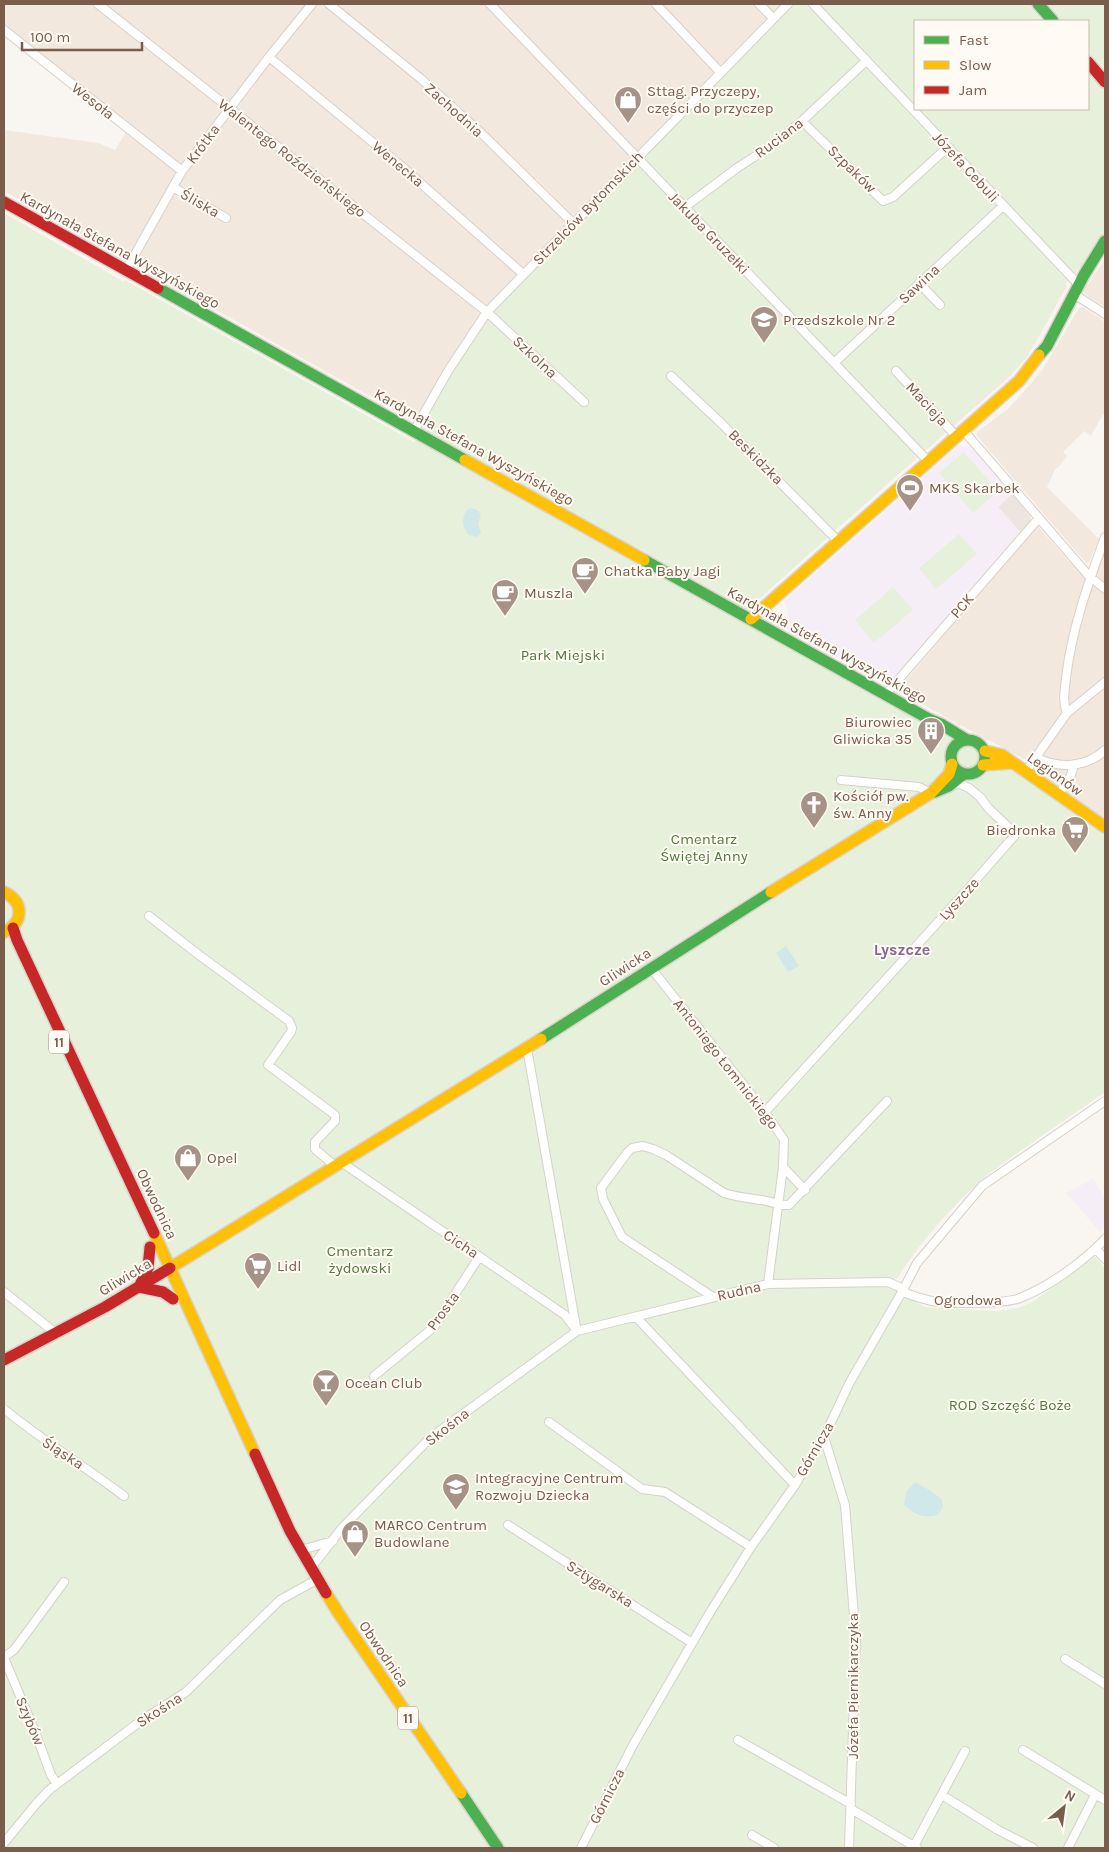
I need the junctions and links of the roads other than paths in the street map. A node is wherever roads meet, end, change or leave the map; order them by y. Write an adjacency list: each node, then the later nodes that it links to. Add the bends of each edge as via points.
1 (98, 4): 18 (street, Walentego Roździeńskiego)
2 (312, 4): 13 (street, Krótka)
3 (329, 4): 28 (street, Zachodnia, via 479,131)
4 (490, 4): 21 (street, Jakuba Gruzełki)
5 (656, 4): 16 (street)
6 (759, 4): 10 (street)
7 (788, 4): 10 (street, Strzelców Bytomskich)
8 (813, 4): 14 (street, Józefa Cebuli)
9 (1038, 4): 11 (main road)
10 (774, 18): 16 (street, Strzelców Bytomskich)
11 (1052, 20)
12 (4, 30): 22 (street, Wesoła)
13 (269, 57): 18 (street, Krótka); 31 (street, Wenecka, via 399,164)
14 (866, 61): 19 (street, Ruciana); 20 (street, Józefa Cebuli)
15 (1089, 63): 17 (main road)
16 (720, 72): 21 (street, Strzelców Bytomskich)
17 (1105, 82)
18 (229, 109): 22 (street, Krótka); 35 (street, Walentego Roździeńskiego)
19 (802, 121): 20 (street, Szpaków, via 883,200 893,197); 25 (street, Ruciana)
20 (948, 147): 26 (street, Józefa Cebuli)
21 (637, 158): 25 (street, Jakuba Gruzełki); 28 (street, Strzelców Bytomskich)
22 (182, 171): 23 (street, Krótka)
23 (173, 188): 27 (street, Śliska); 30 (street, Krótka)
24 (4, 202): 30 (main road, Kardynała Stefana Wyszyńskiego)
25 (685, 206): 37 (street, Jakuba Gruzełki)
26 (1003, 206): 32 (street, Sawina); 33 (street, Józefa Cebuli)
27 (226, 218)
28 (573, 224): 31 (street, Strzelców Bytomskich)
29 (1105, 241): 33 (main road)
30 (126, 270): 41 (main road, Kardynała Stefana Wyszyńskiego)
31 (523, 274): 35 (street, Strzelców Bytomskich)
32 (919, 283): 34 (street); 37 (street, Sawina)
33 (1076, 290): 36 (street, Józefa Cebuli); 42 (main road, via 1047,346 1033,365)
34 (940, 306)
35 (487, 312): 40 (street, Szkolna); 41 (street, Strzelców Bytomskich, via 448,370)
36 (1105, 314)
37 (835, 362): 43 (street, Jakuba Gruzełki)
38 (896, 371): 42 (street, Macieja)
39 (671, 376): 46 (street, Beskidzka)
40 (584, 402)
41 (414, 431): 49 (main road, Kardynała Stefana Wyszyńskiego)
42 (961, 434): 43 (main road); 44 (street, Macieja)
43 (928, 462): 46 (main road)
44 (1039, 518): 47 (street, Macieja); 51 (street, PCK)
45 (1105, 537): 47 (street)
46 (838, 541): 49 (main road)
47 (1091, 577): 48 (street, Macieja); 52 (street, via 1070,646 1064,698)
48 (1105, 589)
49 (751, 619): 51 (main road, Kardynała Stefana Wyszyńskiego)
50 (1105, 682): 52 (street)
51 (886, 694): 53 (main road, Kardynała Stefana Wyszyńskiego)
52 (1068, 713): 58 (street)
53 (929, 719): 54 (main road, Kardynała Stefana Wyszyńskiego); 55 (main road, Kardynała Stefana Wyszyńskiego, via 947,733)
54 (967, 740): 55 (main road); 57 (main road)
55 (954, 747): 60 (main road)
56 (1105, 750): 62 (street, via 1100,756)
57 (985, 751): 59 (main road, Legionów, via 1002,755); 61 (main road)
58 (1036, 757): 62 (street, via 1049,763); 63 (street)
59 (1012, 763): 61 (main road, Legionów); 63 (main road, Legionów)
60 (952, 764): 64 (main road); 67 (main road, Gliwicka, via 949,774)
61 (983, 765): 64 (main road, via 975,773)
62 (1074, 765): 68 (street)
63 (1026, 771): 68 (main road, Legionów)
64 (964, 774): 66 (main road, Gliwicka)
65 (841, 780): 67 (street, via 919,787)
66 (955, 782): 67 (main road, Gliwicka); 77 (street, Lyszcze, via 969,788 1016,834)
67 (931, 793): 73 (main road, Gliwicka)
68 (1059, 794): 69 (main road, Legionów)
69 (1105, 827)
70 (4, 892): 72 (main road, via 14,898 19,908 18,920)
71 (149, 916): 78 (street, via 289,1021 291,1032 268,1065 335,1115 335,1121 314,1146)
72 (7, 932): 83 (main road, Obwodnica / 11); 87 (main road, Obwodnica / 11, via 17,940)
73 (651, 968): 74 (main road, Gliwicka); 77 (street, Antoniego Łomnickiego)
74 (527, 1048): 78 (main road, Gliwicka); 95 (street)
75 (1105, 1101): 90 (street, Górnicza, via 982,1186 917,1263)
76 (887, 1102): 80 (street)
77 (766, 1112): 79 (street, Antoniego Łomnickiego, via 784,1140)
78 (338, 1164): 85 (street, Cicha); 87 (main road, Gliwicka)
79 (783, 1167): 80 (street); 81 (street, Antoniego Łomnickiego)
80 (805, 1190): 81 (street, via 789,1205)
81 (778, 1204): 88 (street, Antoniego Łomnickiego); 92 (street, via 724,1193 666,1155 643,1146 632,1148 603,1185 603,1198 622,1237)
82 (1105, 1239): 84 (street, Ogrodowa)
83 (150, 1247): 87 (main road, Obwodnica / 11); 89 (main road, via 151,1260)
84 (1096, 1249): 86 (street); 90 (street, Ogrodowa, via 1060,1276 1019,1299 982,1303 932,1301)
85 (479, 1257): 95 (street, Cicha, via 565,1315); 98 (street, Prosta, via 434,1327)
86 (1105, 1259)
87 (166, 1271): 89 (main road, Gliwicka); 93 (main road, Obwodnica / 11); 103 (main road, Obwodnica / 11)
88 (768, 1284): 90 (street, Rudna, via 888,1282); 92 (street, Rudna)
89 (139, 1287): 93 (main road, via 164,1292); 96 (main road, Gliwicka)
90 (903, 1290): 101 (street, Górnicza, via 850,1382)
91 (4, 1292): 96 (street)
92 (713, 1297): 94 (street, Rudna)
93 (173, 1298): 103 (main road, Obwodnica / 11, via 224,1407)
94 (636, 1317): 95 (street, Rudna); 102 (street)
95 (577, 1331): 106 (street, Skośna, via 430,1438)
96 (57, 1334): 97 (main road, Gliwicka)
97 (4, 1360)
98 (374, 1376)
99 (4, 1409): 104 (street, Śląska)
100 (549, 1422): 107 (street, via 642,1489 664,1492)
101 (824, 1438): 102 (street, Górnicza); 123 (street, Józefa Piernikarczyka, via 845,1505 856,1640)
102 (795, 1486): 107 (street, Górnicza)
103 (273, 1495): 108 (main road, Obwodnica / 11)
104 (124, 1496)
105 (508, 1525): 112 (street, Sztygarska)
106 (333, 1541): 108 (street); 109 (street, Skośna)
107 (751, 1548): 112 (street, Górnicza)
108 (301, 1550): 109 (main road, Obwodnica / 11)
109 (311, 1568): 110 (main road, Obwodnica / 11)
110 (318, 1579): 119 (street, Skośna, via 280,1600 186,1692 164,1704); 127 (main road, Obwodnica / 11)
111 (64, 1582): 113 (street, Szybów, via 14,1650)
112 (692, 1643): 128 (street, Górnicza, via 633,1745)
113 (4, 1657): 119 (street, Szybów)
114 (1065, 1659): 115 (street)
115 (1105, 1684)
116 (738, 1740): 123 (street)
117 (1023, 1750): 121 (street)
118 (965, 1751): 120 (street)
119 (56, 1784): 125 (street, Skośna)
120 (942, 1795): 126 (street); 131 (street)
121 (1095, 1795): 122 (street); 132 (street)
122 (1105, 1800)
123 (851, 1807): 126 (street); 130 (street, Józefa Piernikarczyka)
124 (752, 1835): 129 (street)
125 (4, 1843)
126 (916, 1847)
127 (498, 1848)
128 (581, 1848)
129 (774, 1848)
130 (849, 1848)
131 (1033, 1848)
132 (1068, 1848)

